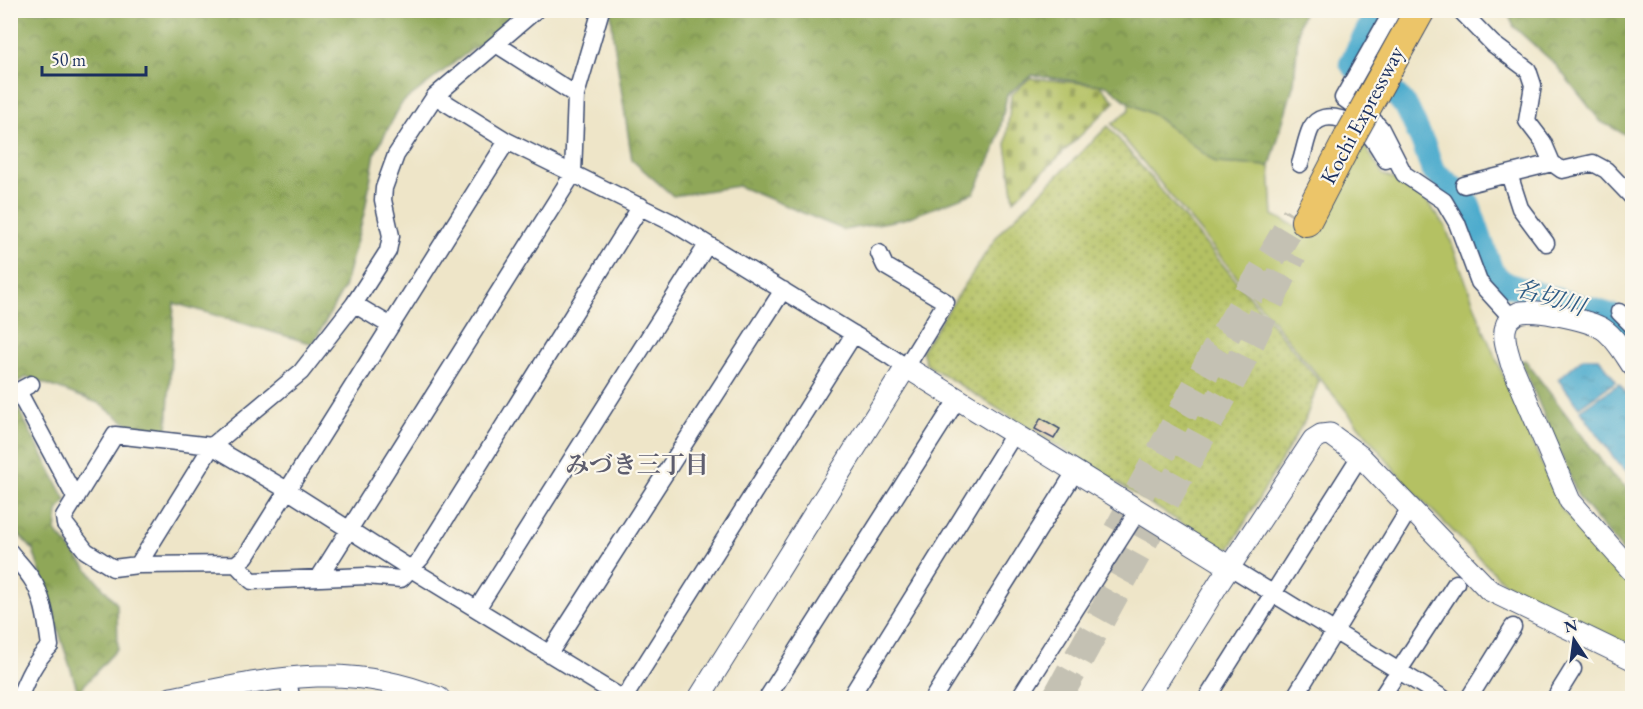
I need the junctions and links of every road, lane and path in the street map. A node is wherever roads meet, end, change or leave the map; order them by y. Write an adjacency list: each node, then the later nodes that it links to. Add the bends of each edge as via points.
1 (536, 10): 7 (street)
2 (601, 10): 8 (street)
3 (1393, 10): 15 (street, via 1342,98 1381,129)
4 (1410, 10): 10 (highway, Kochi Expressway)
5 (1420, 10): 10 (highway, Kochi Expressway, bridge)
6 (1460, 10): 12 (street, via 1493,44 1528,70 1533,85 1527,121 1543,142)
7 (496, 44): 8 (street); 9 (street)
8 (576, 95): 14 (street)
9 (435, 96): 11 (street); 25 (street, via 396,155 383,196 391,244)
10 (1345, 135): 20 (highway, Kochi Expressway)
11 (507, 141): 14 (street); 29 (street)
12 (1552, 163): 16 (street); 18 (street, via 1562,170 1593,163 1606,170)
13 (1300, 164): 15 (street, via 1311,128 1322,117 1329,116 1361,129 1376,143 1392,171)
14 (573, 174): 19 (street); 43 (street)
15 (1404, 174): 27 (street, via 1444,201 1479,282)
16 (1509, 174): 17 (street); 21 (street, via 1520,208)
17 (1464, 185)
18 (1632, 197)
19 (641, 207): 22 (street); 48 (street)
20 (1301, 218)
21 (1546, 243)
22 (708, 245): 24 (street); 53 (street)
23 (879, 253): 32 (street, via 885,266 946,302)
24 (783, 290): 30 (street); 56 (street)
25 (354, 304): 29 (street); 36 (street, via 301,372)
26 (1619, 312): 28 (street)
27 (1511, 317): 31 (street, via 1520,312 1549,312 1595,325 1611,336); 49 (street, via 1505,340 1511,363 1570,501)
28 (1632, 325)
29 (391, 326): 39 (street)
30 (854, 334): 32 (street); 65 (street)
31 (1632, 365)
32 (906, 367): 34 (street); 66 (street)
33 (32, 384): 40 (street, via 18,392)
34 (957, 400): 35 (street); 67 (street)
35 (1014, 434): 38 (street); 68 (street)
36 (212, 446): 39 (street); 40 (street, via 115,435); 46 (street)
37 (1359, 456): 41 (street); 47 (street, via 1330,434 1314,440); 52 (street)
38 (1075, 472): 42 (street); 69 (street)
39 (287, 490): 43 (street); 45 (street, via 246,556)
40 (76, 499): 46 (street, via 64,517 65,524 86,552 113,568)
41 (1410, 508): 55 (street); 57 (street, via 1489,590)
42 (1138, 511): 47 (street); 70 (street)
43 (350, 529): 48 (street); 50 (street)
44 (10, 552): 61 (street, via 36,586 50,646 28,674)
45 (236, 564): 46 (street); 50 (street, via 252,581)
46 (138, 565)
47 (1230, 567): 52 (street); 71 (street)
48 (411, 569): 50 (street, via 401,579); 53 (street)
49 (1632, 571)
50 (320, 576)
51 (1456, 583): 59 (street)
52 (1272, 594): 55 (street); 72 (street)
53 (477, 609): 56 (street)
54 (1513, 627): 76 (street)
55 (1335, 633): 59 (street); 73 (street)
56 (549, 654): 65 (street)
57 (1632, 659)
58 (1573, 669): 77 (street)
59 (1398, 671): 74 (street); 75 (street)
60 (288, 677): 62 (street); 63 (street); 64 (street, via 383,681)
61 (19, 699)
62 (171, 699)
63 (291, 699)
64 (439, 699)
65 (623, 699)
66 (699, 699)
67 (767, 699)
68 (850, 699)
69 (933, 699)
70 (1019, 699)
71 (1147, 699)
72 (1207, 699)
73 (1294, 699)
74 (1381, 699)
75 (1443, 699)
76 (1469, 699)
77 (1556, 699)

